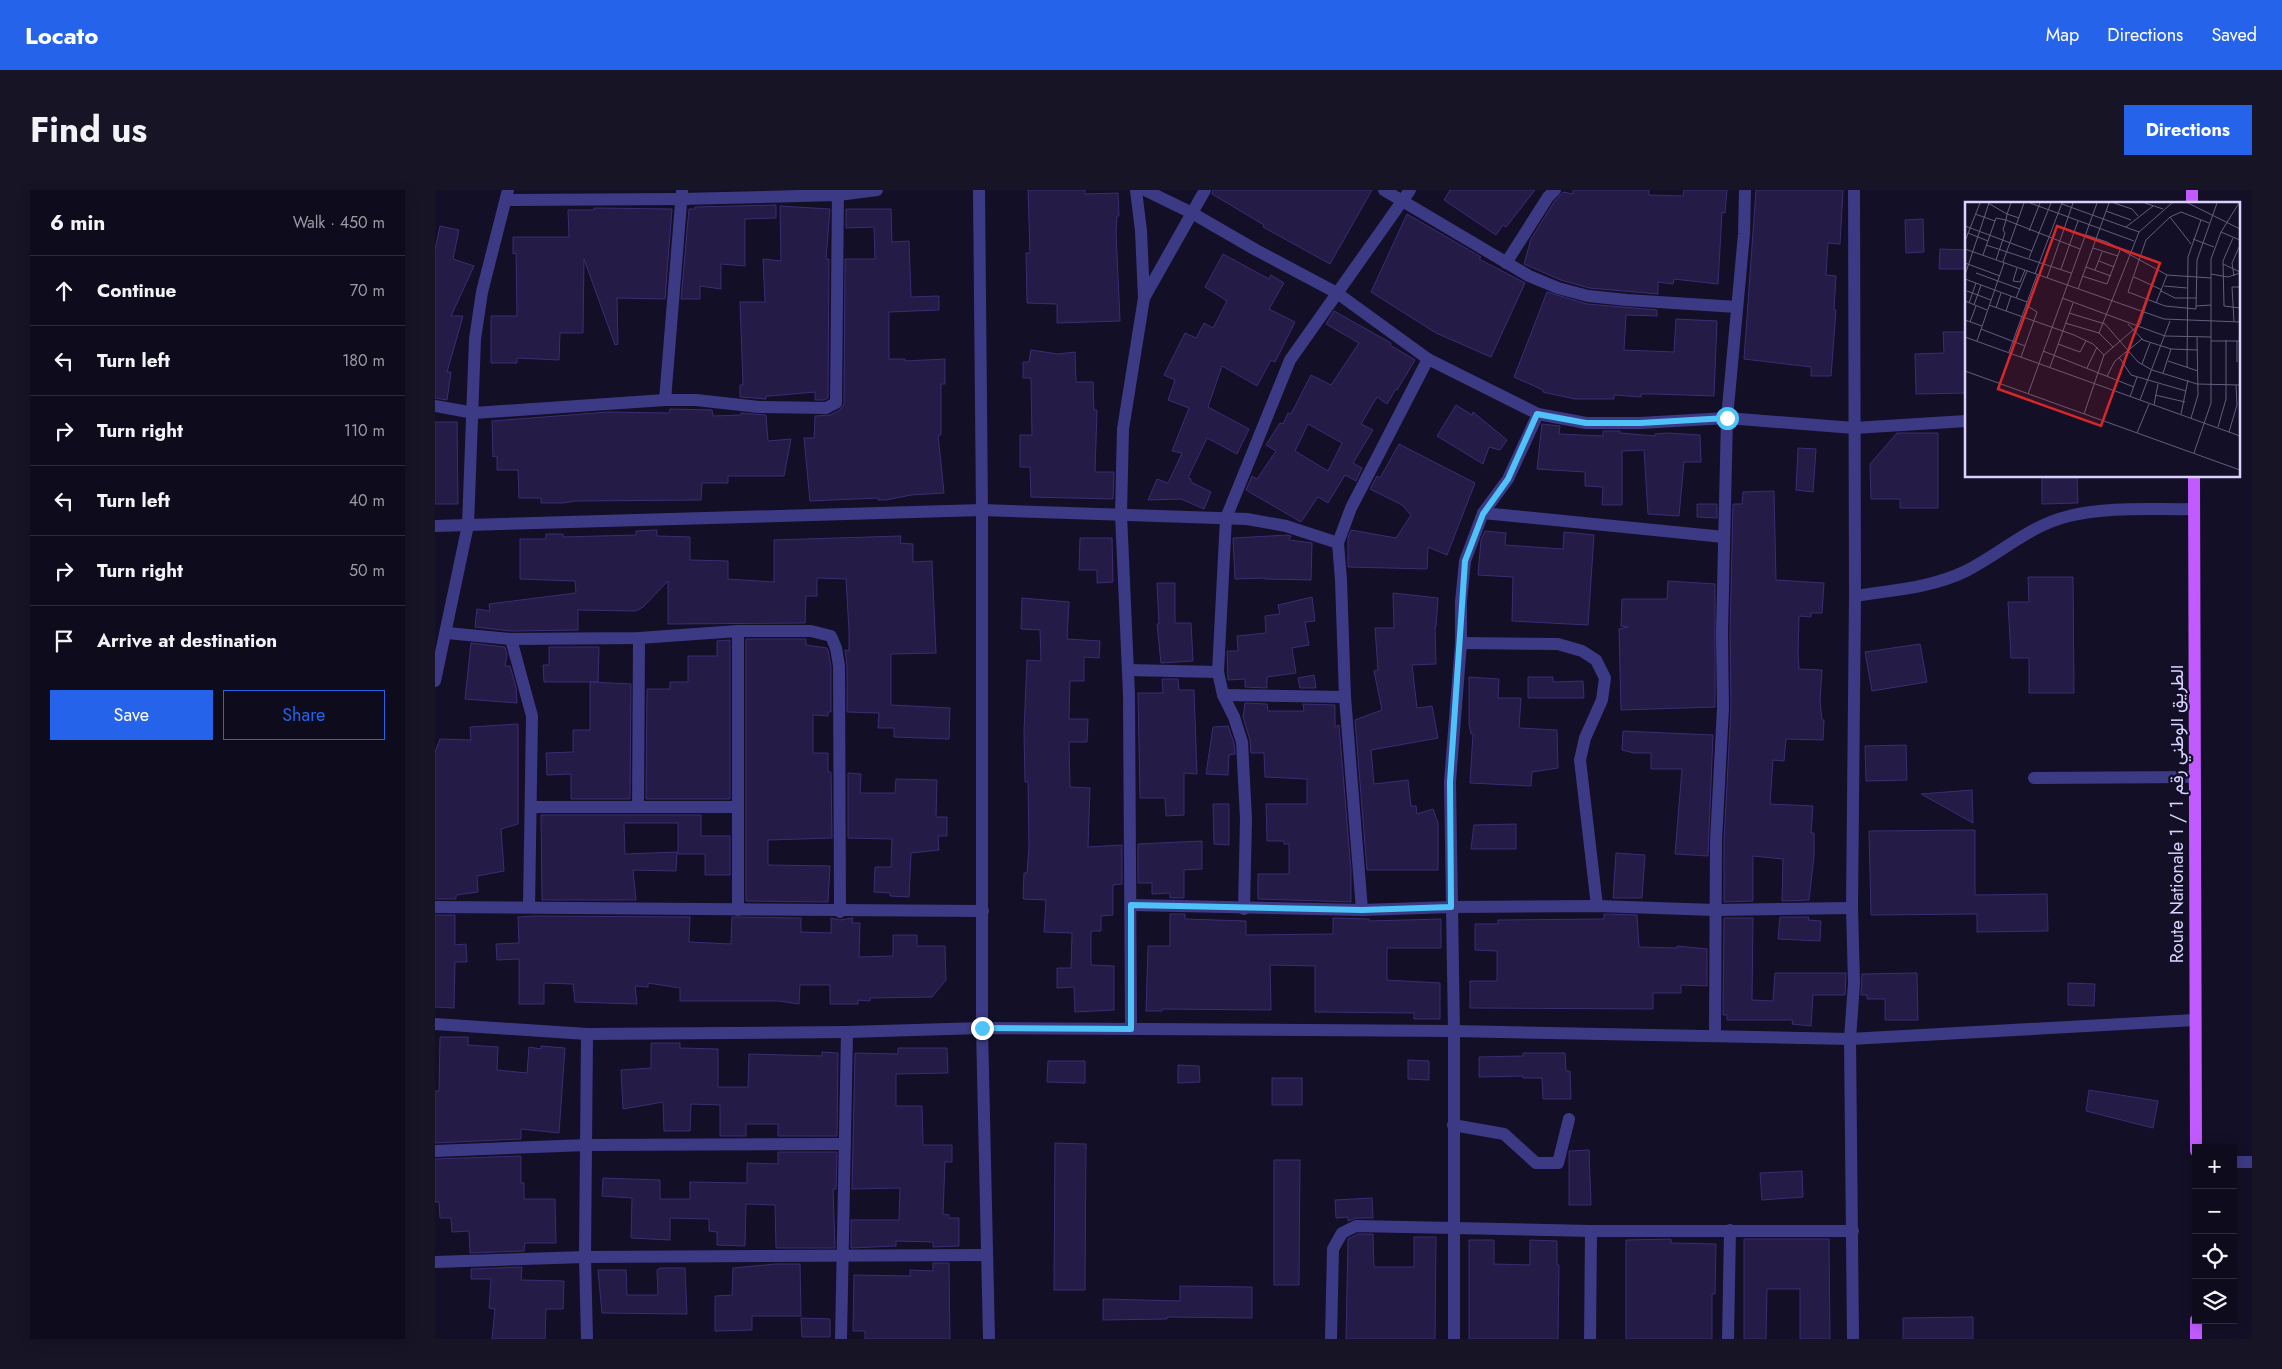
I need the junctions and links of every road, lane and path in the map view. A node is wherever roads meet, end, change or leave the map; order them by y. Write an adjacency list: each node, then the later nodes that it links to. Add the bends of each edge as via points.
1 (877, 190): 11 (street)
2 (979, 190): 30 (street)
3 (1136, 190): 18 (street)
4 (1145, 190): 15 (street)
5 (1205, 190): 15 (street)
6 (1384, 190): 14 (street)
7 (1410, 190): 14 (street)
8 (1555, 190): 16 (street)
9 (1745, 190): 19 (street)
10 (1854, 190): 27 (street)
11 (838, 192): 12 (street); 21 (street, via 836,403 827,408 759,407)
12 (681, 194): 13 (street); 21 (street)
13 (507, 195): 23 (street, via 482,292 475,339)
14 (1401, 201): 16 (street); 17 (street)
15 (1192, 213): 17 (street); 18 (street)
16 (1507, 263): 19 (street, via 1558,288 1588,296)
17 (1337, 293): 20 (street); 33 (street, via 1290,360)
18 (1144, 298): 31 (street, via 1123,429)
19 (1737, 307): 25 (street)
20 (1428, 359): 24 (street); 37 (street, via 1351,508)
21 (665, 400): 23 (street)
22 (435, 406): 23 (street)
23 (474, 413): 35 (street)
24 (1537, 414): 25 (street, via 1586,423); 32 (street, via 1508,479)
25 (1727, 418): 27 (street); 36 (street)
26 (1965, 422): 27 (street)
27 (1854, 428): 38 (street)
28 (2194, 478): 29 (main road, Route Nationale 1 / الطريق الوطني رقم 1)
29 (2194, 509): 38 (street, via 2106,510 2069,516 2030,530 1966,571 1936,584); 49 (main road, Route Nationale 1 / الطريق الوطني رقم 1)
30 (982, 510): 31 (street); 35 (street); 64 (street)
31 (1121, 514): 33 (street); 44 (street)
32 (1483, 514): 36 (street); 43 (street, via 1465,561)
33 (1226, 518): 37 (street, via 1286,526); 45 (street)
34 (435, 526): 35 (street)
35 (467, 526): 40 (street)
36 (1725, 537): 63 (street, via 1723,708)
37 (1337, 543): 48 (street)
38 (1855, 596): 59 (street)
39 (738, 632): 41 (street); 53 (street); 65 (street, via 811,631 831,636 836,648 841,732)
40 (447, 633): 42 (street); 46 (street)
41 (639, 638): 42 (street); 51 (street)
42 (511, 639): 52 (street, via 532,716)
43 (1461, 643): 55 (street, via 1558,644 1583,651 1596,660 1605,678 1602,700 1585,738 1580,760); 58 (street, via 1450,782)
44 (1128, 670): 45 (street); 54 (street)
45 (1217, 672): 47 (street)
46 (435, 681)
47 (1223, 695): 48 (street); 60 (street, via 1234,716 1241,742 1246,819)
48 (1345, 697): 62 (street)
49 (2194, 777): 50 (street); 66 (main road, Route Nationale 1 / الطريق الوطني رقم 1)
50 (2034, 778)
51 (638, 806): 52 (street); 53 (street)
52 (531, 807): 57 (street)
53 (738, 807): 61 (street)
54 (1131, 905): 60 (street); 69 (street)
55 (1597, 906): 58 (street); 63 (street)
56 (435, 907): 57 (street)
57 (529, 907): 61 (street)
58 (1451, 907): 62 (street); 70 (street)
59 (1852, 908): 63 (street); 74 (street, via 1854,983)
60 (1244, 909): 62 (street)
61 (737, 910): 65 (street)
62 (1362, 910)
63 (1715, 910): 73 (street)
64 (983, 911): 65 (street); 68 (street)
65 (840, 912)
66 (2195, 1020): 74 (street); 78 (main road, Route Nationale 1 / الطريق الوطني رقم 1)
67 (435, 1024): 72 (street)
68 (982, 1028): 69 (street); 71 (street); 87 (street)
69 (1131, 1029): 70 (street)
70 (1454, 1031): 73 (street); 76 (street)
71 (847, 1032): 72 (street); 77 (street)
72 (587, 1034): 79 (street)
73 (1715, 1036): 74 (street)
74 (1850, 1039): 86 (street)
75 (1569, 1119): 76 (street, via 1558,1163 1536,1163 1504,1134)
76 (1453, 1124): 83 (street)
77 (845, 1144): 79 (street); 88 (street)
78 (2196, 1144)
79 (587, 1145): 80 (street); 89 (street)
80 (435, 1151)
81 (2237, 1162): 82 (street)
82 (2252, 1162)
83 (1453, 1228): 85 (street); 95 (street, via 1356,1226 1342,1233 1333,1249); 96 (street)
84 (1730, 1230): 85 (street); 86 (street); 98 (street)
85 (1591, 1231): 97 (street)
86 (1853, 1231): 99 (street)
87 (987, 1255): 88 (street); 94 (street)
88 (841, 1256): 89 (street); 93 (street)
89 (585, 1257): 90 (street); 92 (street)
90 (435, 1262)
91 (2196, 1324): 100 (main road)
92 (587, 1339)
93 (841, 1339)
94 (989, 1339)
95 (1331, 1339)
96 (1454, 1339)
97 (1590, 1339)
98 (1728, 1339)
99 (1853, 1339)
100 (2196, 1339)

